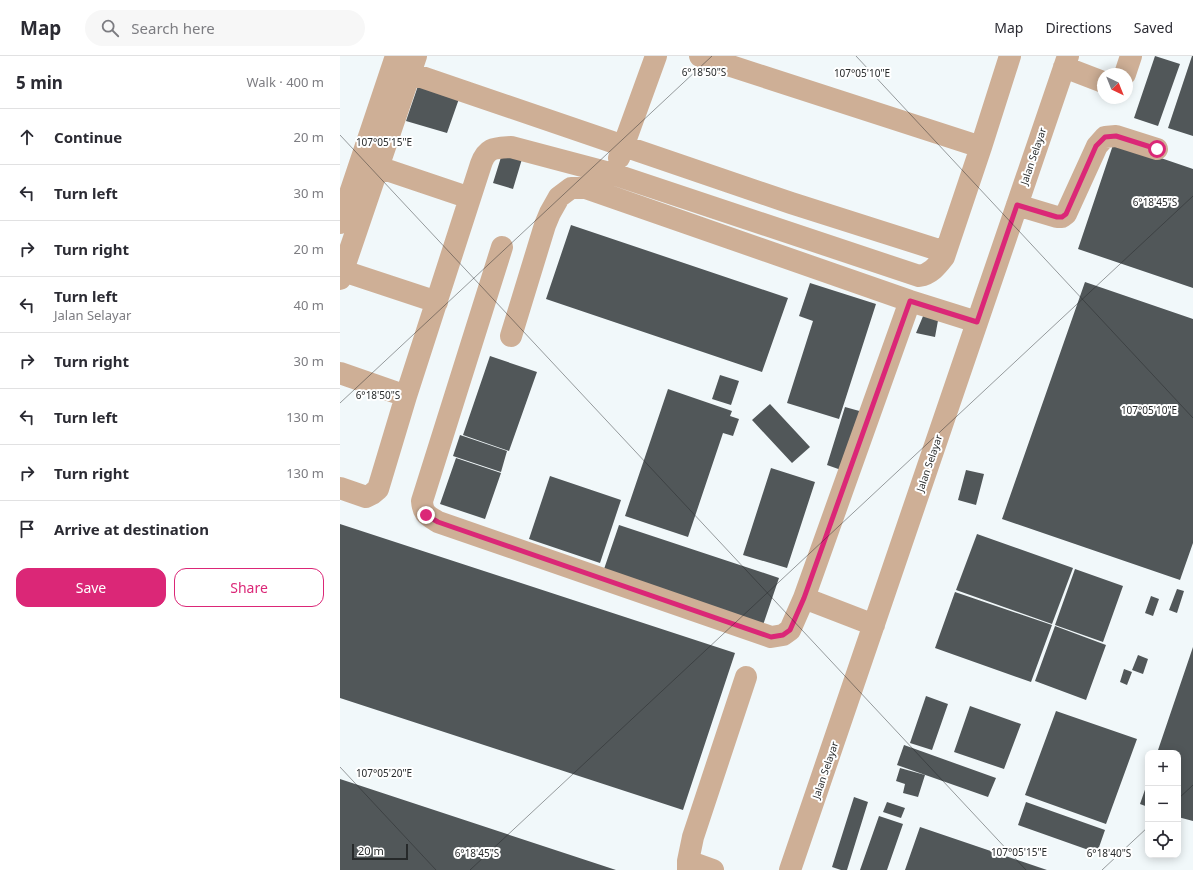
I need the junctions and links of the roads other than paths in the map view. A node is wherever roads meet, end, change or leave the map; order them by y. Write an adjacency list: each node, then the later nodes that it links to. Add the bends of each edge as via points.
1 (396, 56): 17 (street)
2 (656, 56): 10 (street)
3 (700, 56): 11 (street)
4 (1010, 56): 11 (street)
5 (1131, 56): 8 (street)
6 (1066, 62): 9 (street); 16 (street, Jalan Selayar)
7 (413, 64): 10 (street); 13 (street)
8 (1126, 68)
9 (1097, 79)
10 (624, 145): 14 (street); 19 (street, via 791,204)
11 (981, 147): 19 (street)
12 (1157, 149): 16 (street, via 1116,136 1105,137 1096,146 1066,214 1057,217)
13 (378, 167): 15 (street); 20 (street)
14 (613, 174): 15 (street, via 511,147 495,148 484,155); 19 (street, via 919,276 936,267)
15 (470, 198): 22 (street)
16 (1017, 205): 23 (street, Jalan Selayar)
17 (340, 223)
18 (502, 247): 28 (street, via 422,501 426,515 438,522 771,637 783,635 790,630)
19 (945, 252)
20 (341, 275): 22 (street)
21 (910, 301): 23 (street); 24 (street, via 586,188 571,188 559,197 544,225); 28 (street)
22 (437, 302): 26 (street)
23 (977, 322): 29 (street, Jalan Selayar)
24 (511, 336)
25 (340, 373): 26 (street)
26 (406, 396): 27 (street, via 378,489 366,497)
27 (340, 488)
28 (804, 598): 29 (street)
29 (874, 625): 33 (street, Jalan Selayar)
30 (746, 677): 31 (street, via 693,837)
31 (688, 865): 32 (street)
32 (713, 870)
33 (790, 870)

